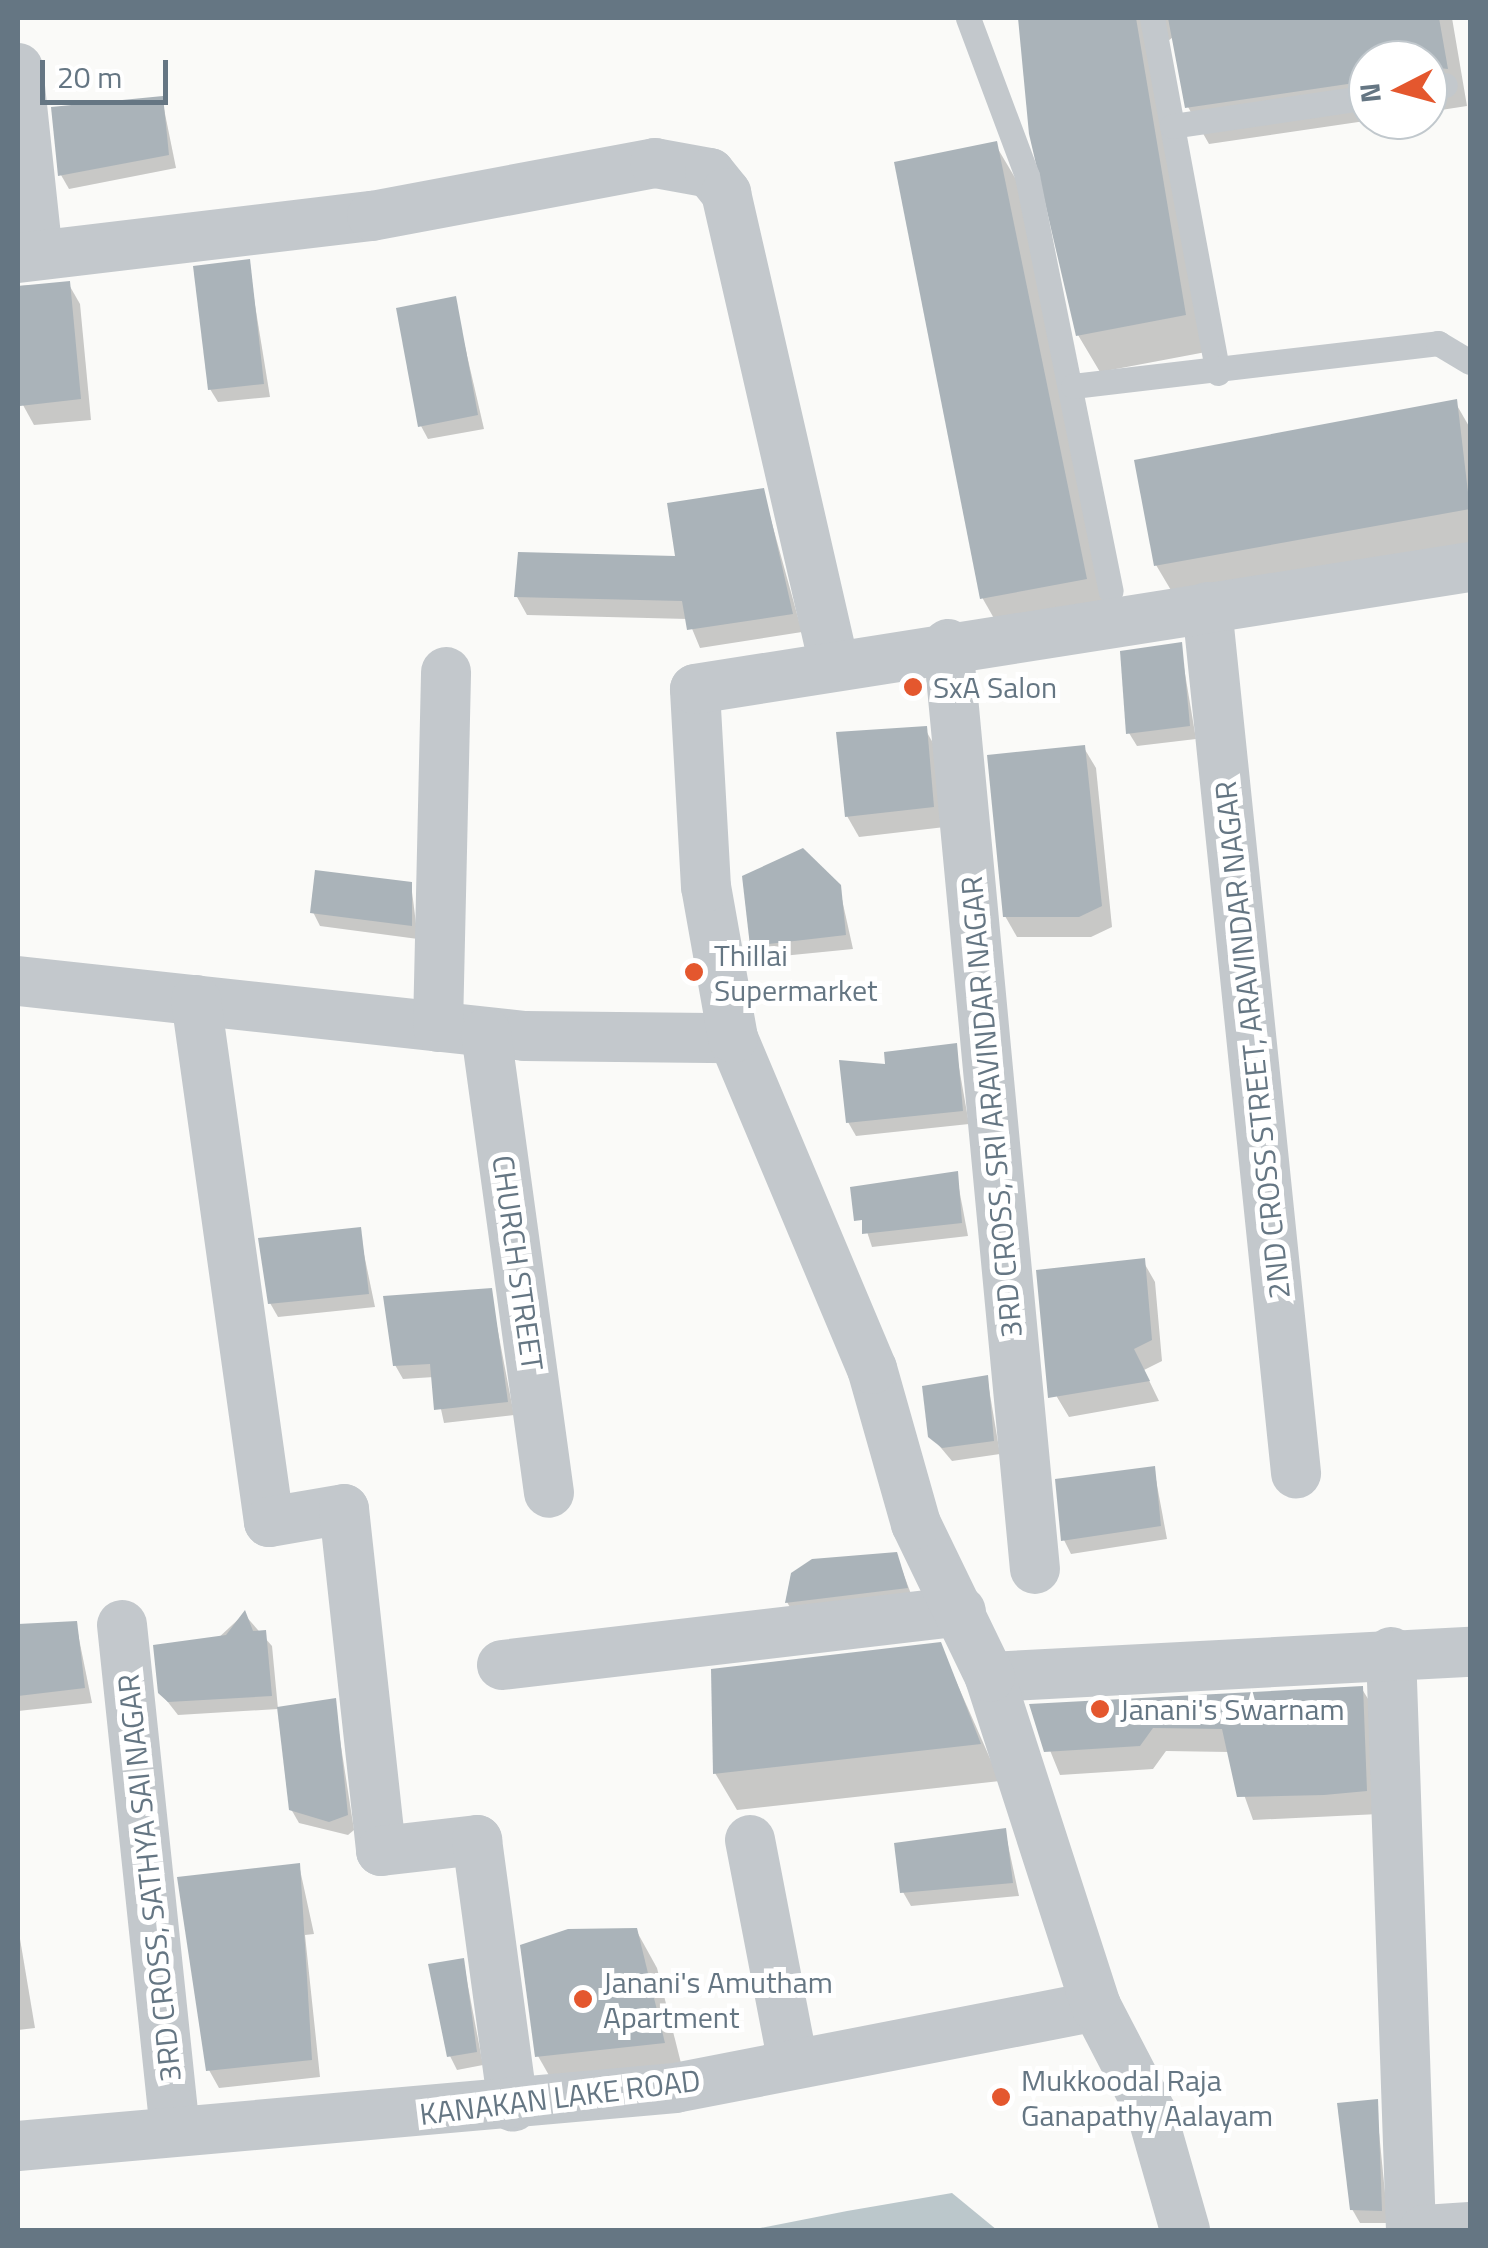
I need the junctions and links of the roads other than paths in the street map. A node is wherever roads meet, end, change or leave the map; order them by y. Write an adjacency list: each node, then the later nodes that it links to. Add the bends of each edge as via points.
1 (968, 18): 9 (lane, via 1015,133)
2 (1152, 18): 5 (lane)
3 (18, 68): 6 (street)
4 (1348, 100): 5 (lane)
5 (1172, 126): 8 (lane)
6 (28, 257): 14 (street, via 390,213 655,162 710,173 726,194)
7 (1470, 362): 8 (lane, via 1438,343)
8 (1218, 372): 9 (lane)
9 (1074, 386): 11 (lane)
10 (1470, 567): 12 (street)
11 (1111, 591)
12 (1207, 607): 13 (street); 20 (street, 2ND CROSS STREET, ARAVINDAR NAGAR)
13 (948, 644): 14 (street); 22 (street, 3RD CROSS, SRI ARAVINDAR NAGAR)
14 (834, 665): 19 (street, via 695,689 706,888)
15 (446, 672): 18 (street, CHURCH STREET)
16 (18, 981): 17 (street)
17 (196, 1000): 18 (street); 32 (street, via 269,1522 344,1509 381,1851 477,1840)
18 (462, 1030): 19 (street); 21 (street, CHURCH STREET)
19 (732, 1038): 23 (street, via 872,1370 916,1524)
20 (1296, 1474)
21 (550, 1492)
22 (1035, 1569)
23 (961, 1611): 27 (street); 28 (street)
24 (122, 1625): 33 (street, 3RD CROSS, SATHYA SAI NAGAR)
25 (1392, 1652): 26 (street); 28 (street); 37 (street)
26 (1470, 1652)
27 (502, 1665)
28 (990, 1677): 30 (street)
29 (750, 1840): 31 (street)
30 (1096, 2006): 31 (street, KANAKAN LAKE ROAD); 36 (street, via 1152,2114)
31 (792, 2059): 32 (street, KANAKAN LAKE ROAD, via 675,2088)
32 (514, 2107): 33 (street, KANAKAN LAKE ROAD)
33 (175, 2131): 34 (street, KANAKAN LAKE ROAD)
34 (18, 2146)
35 (1470, 2227): 38 (street)
36 (1185, 2230)
37 (1411, 2230)
38 (1424, 2230)

